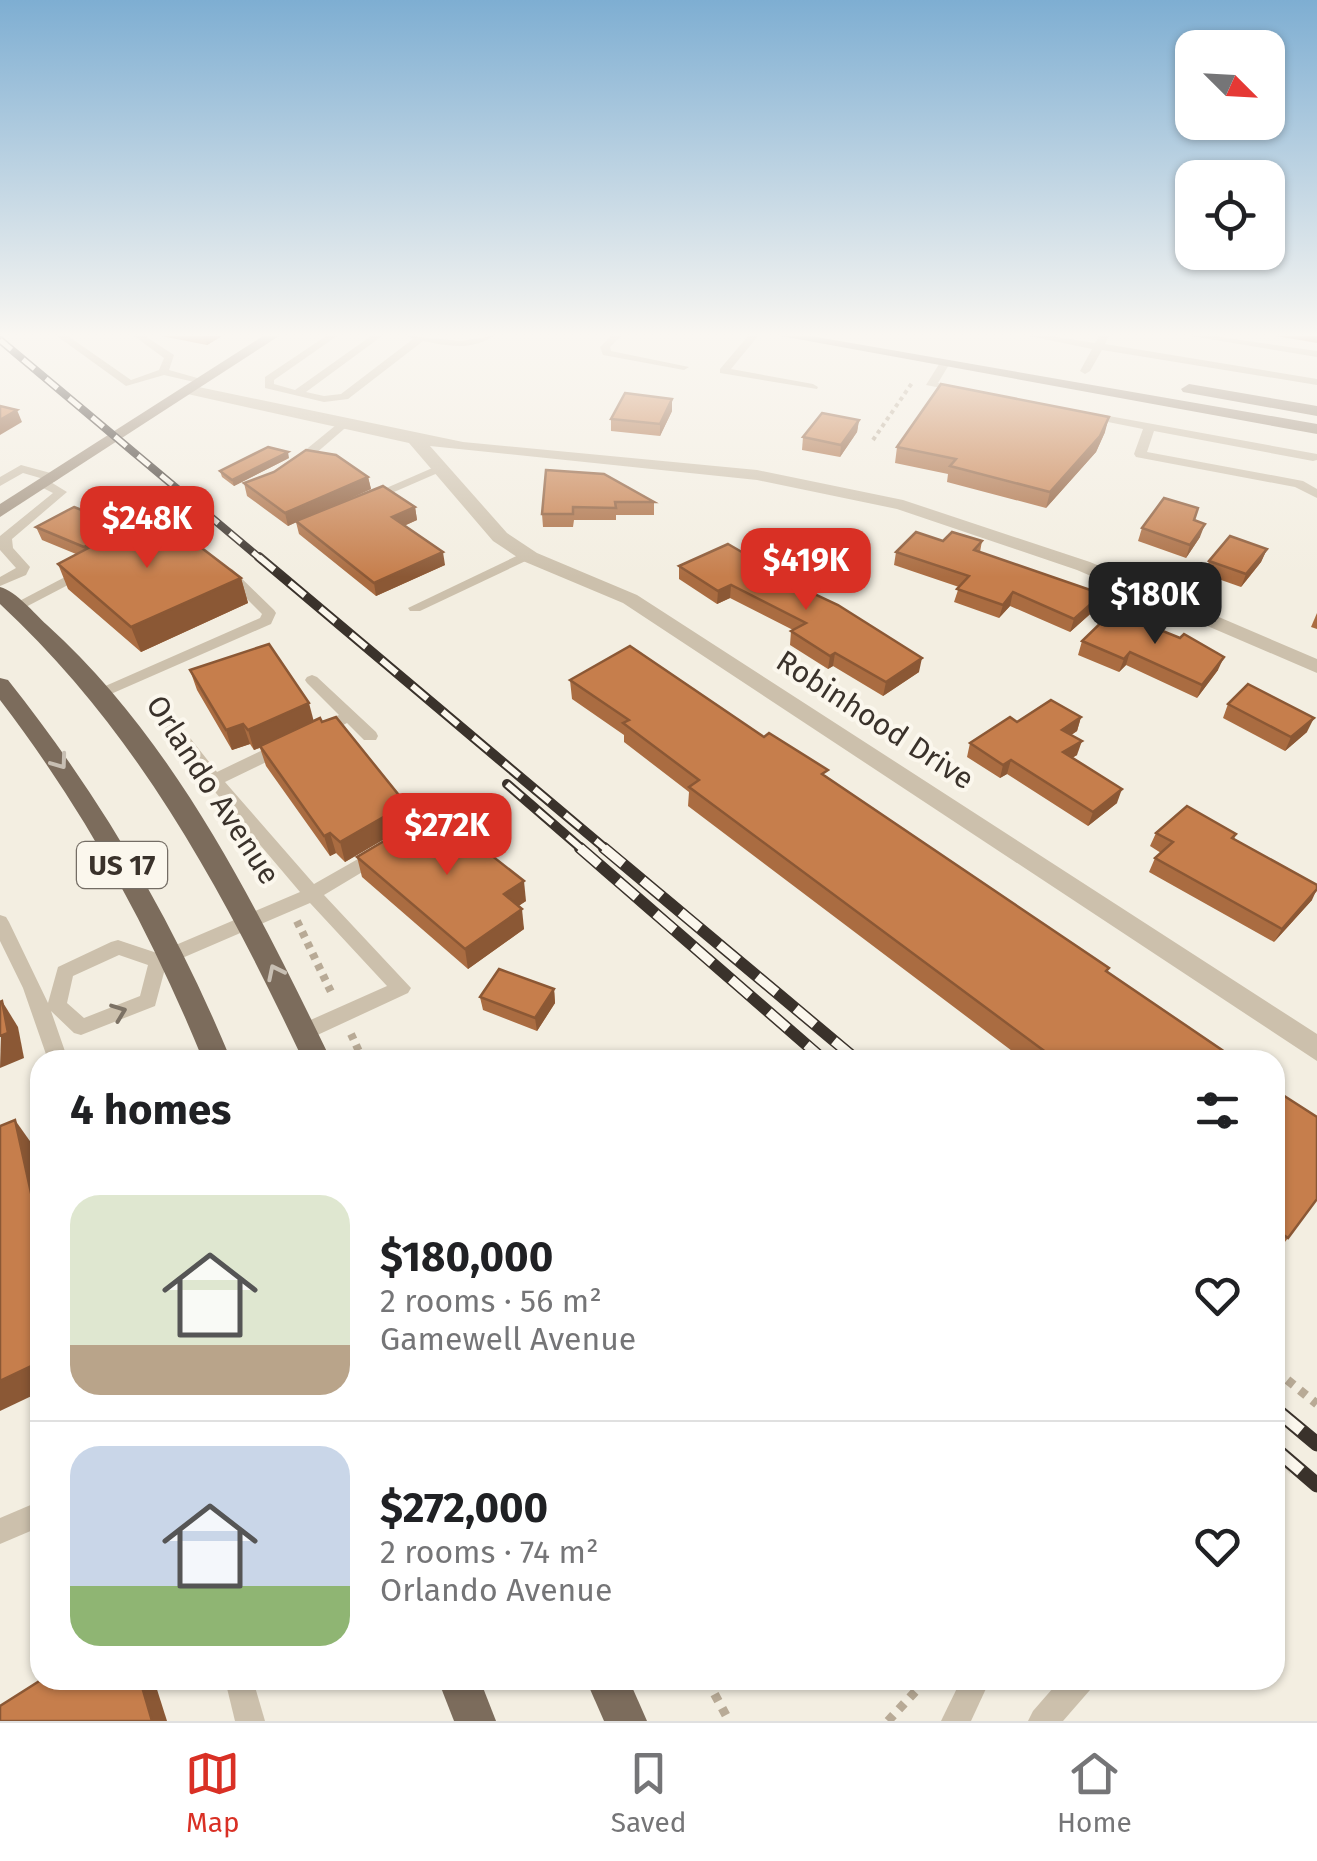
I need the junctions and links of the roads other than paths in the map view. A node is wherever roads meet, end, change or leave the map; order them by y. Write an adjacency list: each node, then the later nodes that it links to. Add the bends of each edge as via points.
1 (148, 416): 14 (main road)
2 (322, 416): 7 (street)
3 (1094, 416): 6 (lane)
4 (1121, 416): 6 (lane)
5 (1245, 416): 9 (main road)
6 (1119, 421): 8 (lane)
7 (345, 422): 10 (street); 13 (lane)
8 (1150, 427): 11 (lane); 16 (lane, via 1140,454 1298,484)
9 (1317, 429)
10 (412, 436): 12 (street, Robinhood Drive); 25 (street, via 499,452 732,470 842,490 976,526 1109,574)
11 (1313, 456)
12 (441, 470): 17 (lane); 19 (street, Robinhood Drive, via 500,537)
13 (286, 471)
14 (49, 481): 15 (lane, via 21,469); 18 (main road); 22 (lane, via 61,492 5,538 6,549 23,566)
15 (0, 482)
16 (1317, 494)
17 (353, 504)
18 (0, 512)
19 (527, 555): 24 (lane); 40 (street, Robinhood Drive, via 630,598)
20 (210, 558): 28 (lane, via 251,592 268,613 266,621)
21 (90, 567): 23 (lane)
22 (0, 582)
23 (8, 600): 28 (main road, Orlando Avenue / US 17)
24 (415, 608)
25 (1317, 667)
26 (312, 680): 29 (lane)
27 (0, 685): 37 (main road, US 17, one-way to 37, via 76,785)
28 (99, 694): 36 (main road, Orlando Avenue / US 17, via 198,829)
29 (348, 716): 31 (lane); 32 (lane)
30 (174, 728): 32 (lane)
31 (370, 736)
32 (212, 781): 34 (lane)
33 (453, 811): 34 (lane)
34 (310, 895): 36 (lane); 39 (lane, via 402,988)
35 (0, 922): 38 (lane)
36 (251, 922): 37 (lane); 39 (main road, Orlando Avenue / US 17, one-way to 36)
37 (166, 957): 38 (lane, via 118,947 65,972); 38 (lane, one-way to 37, via 81,1026 148,1001); 42 (main road, US 17)
38 (49, 1008): 41 (lane)
39 (304, 1032): 43 (main road, Orlando Avenue / US 17)
40 (1317, 1049)
41 (56, 1050)
42 (212, 1050)
43 (312, 1050)
44 (30, 1518): 45 (lane)
45 (0, 1531)
46 (242, 1690): 51 (lane)
47 (463, 1690): 52 (main road)
48 (612, 1690): 53 (main road)
49 (971, 1690): 54 (lane)
50 (1071, 1690): 55 (lane)
51 (250, 1721)
52 (475, 1721)
53 (626, 1721)
54 (956, 1721)
55 (1043, 1721)

